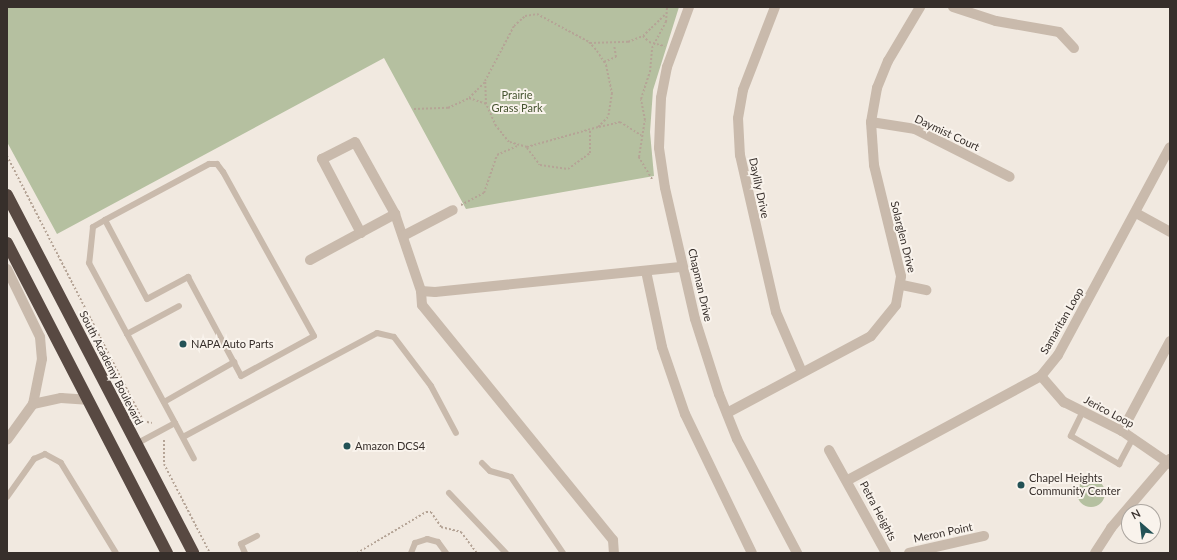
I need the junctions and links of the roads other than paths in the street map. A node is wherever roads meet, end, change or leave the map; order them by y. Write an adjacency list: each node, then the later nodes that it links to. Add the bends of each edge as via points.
1 (689, 7): 19 (street, Chapman Drive, via 667,67 659,128 661,170)
2 (775, 7): 29 (street, Daylily Drive, via 743,90 738,118 740,155 776,312)
3 (920, 7): 6 (street, Solarglen Drive, via 888,61 877,88)
4 (953, 7): 5 (street, via 996,21 1058,32)
5 (1074, 48)
6 (871, 122): 8 (street, Daymist Court, via 915,129); 22 (street, Solarglen Drive, via 874,164)
7 (1170, 147): 11 (street, Samaritan Loop)
8 (1010, 178)
9 (7, 195): 42 (highway, South Academy Boulevard)
10 (453, 210): 16 (street)
11 (1136, 213): 14 (street); 30 (street, Samaritan Loop, via 1058,355)
12 (395, 214): 15 (street); 15 (street, via 355,142 322,159); 16 (street)
13 (105, 220): 26 (lane, via 93,227 89,263); 28 (lane, via 147,299 188,277); 28 (lane, via 209,164 217,164 314,336 241,376)
14 (1170, 232)
15 (361, 233): 18 (street)
16 (403, 236): 23 (street)
17 (7, 243): 31 (highway)
18 (310, 260)
19 (683, 268): 21 (street); 35 (street, Chapman Drive, via 703,346)
20 (7, 269): 33 (street, via 40,337 42,359)
21 (646, 271): 23 (street, via 435,292); 61 (street, via 662,347 685,414)
22 (902, 285): 24 (street); 29 (street, Solarglen Drive, via 896,305 880,328)
23 (421, 290): 60 (street, via 422,305 613,540)
24 (926, 290)
25 (179, 306): 26 (lane)
26 (127, 334): 32 (lane)
27 (1170, 341): 37 (street)
28 (234, 362): 32 (lane)
29 (802, 372): 35 (street, Solarglen Drive)
30 (1041, 376): 34 (street, Jerico Loop, via 1064,402); 47 (street, Samaritan Loop)
31 (87, 400): 33 (street, via 61,398); 52 (highway)
32 (164, 402): 36 (lane)
33 (33, 404): 41 (street)
34 (1083, 411): 37 (street, Jerico Loop); 40 (lane, via 1071,436 1119,464)
35 (727, 413): 62 (street, Chapman Drive)
36 (175, 423): 39 (lane); 42 (lane)
37 (1122, 431): 40 (street, Jerico Loop)
38 (456, 433): 39 (lane, via 431,386 394,337 377,333)
39 (183, 437): 44 (lane)
40 (1133, 438): 45 (street, Jerico Loop)
41 (7, 440)
42 (136, 444): 54 (highway, South Academy Boulevard)
43 (830, 450): 47 (street, Petra Heights)
44 (194, 458)
45 (1169, 462): 65 (street, via 1111,528)
46 (482, 463): 59 (lane, via 490,471 511,477)
47 (848, 480): 63 (street, Petra Heights)
48 (450, 493): 58 (lane)
49 (7, 497): 53 (lane, via 34,459 45,454 61,463)
50 (257, 536): 55 (lane, via 241,544)
51 (984, 536): 64 (street, Meron Point)
52 (162, 550)
53 (116, 553)
54 (192, 553)
55 (245, 553)
56 (411, 553): 57 (lane, via 415,543 427,539 438,542)
57 (446, 553)
58 (506, 553)
59 (563, 553)
60 (614, 553)
61 (752, 553)
62 (797, 553)
63 (886, 553)
64 (909, 553)
65 (1095, 553)

